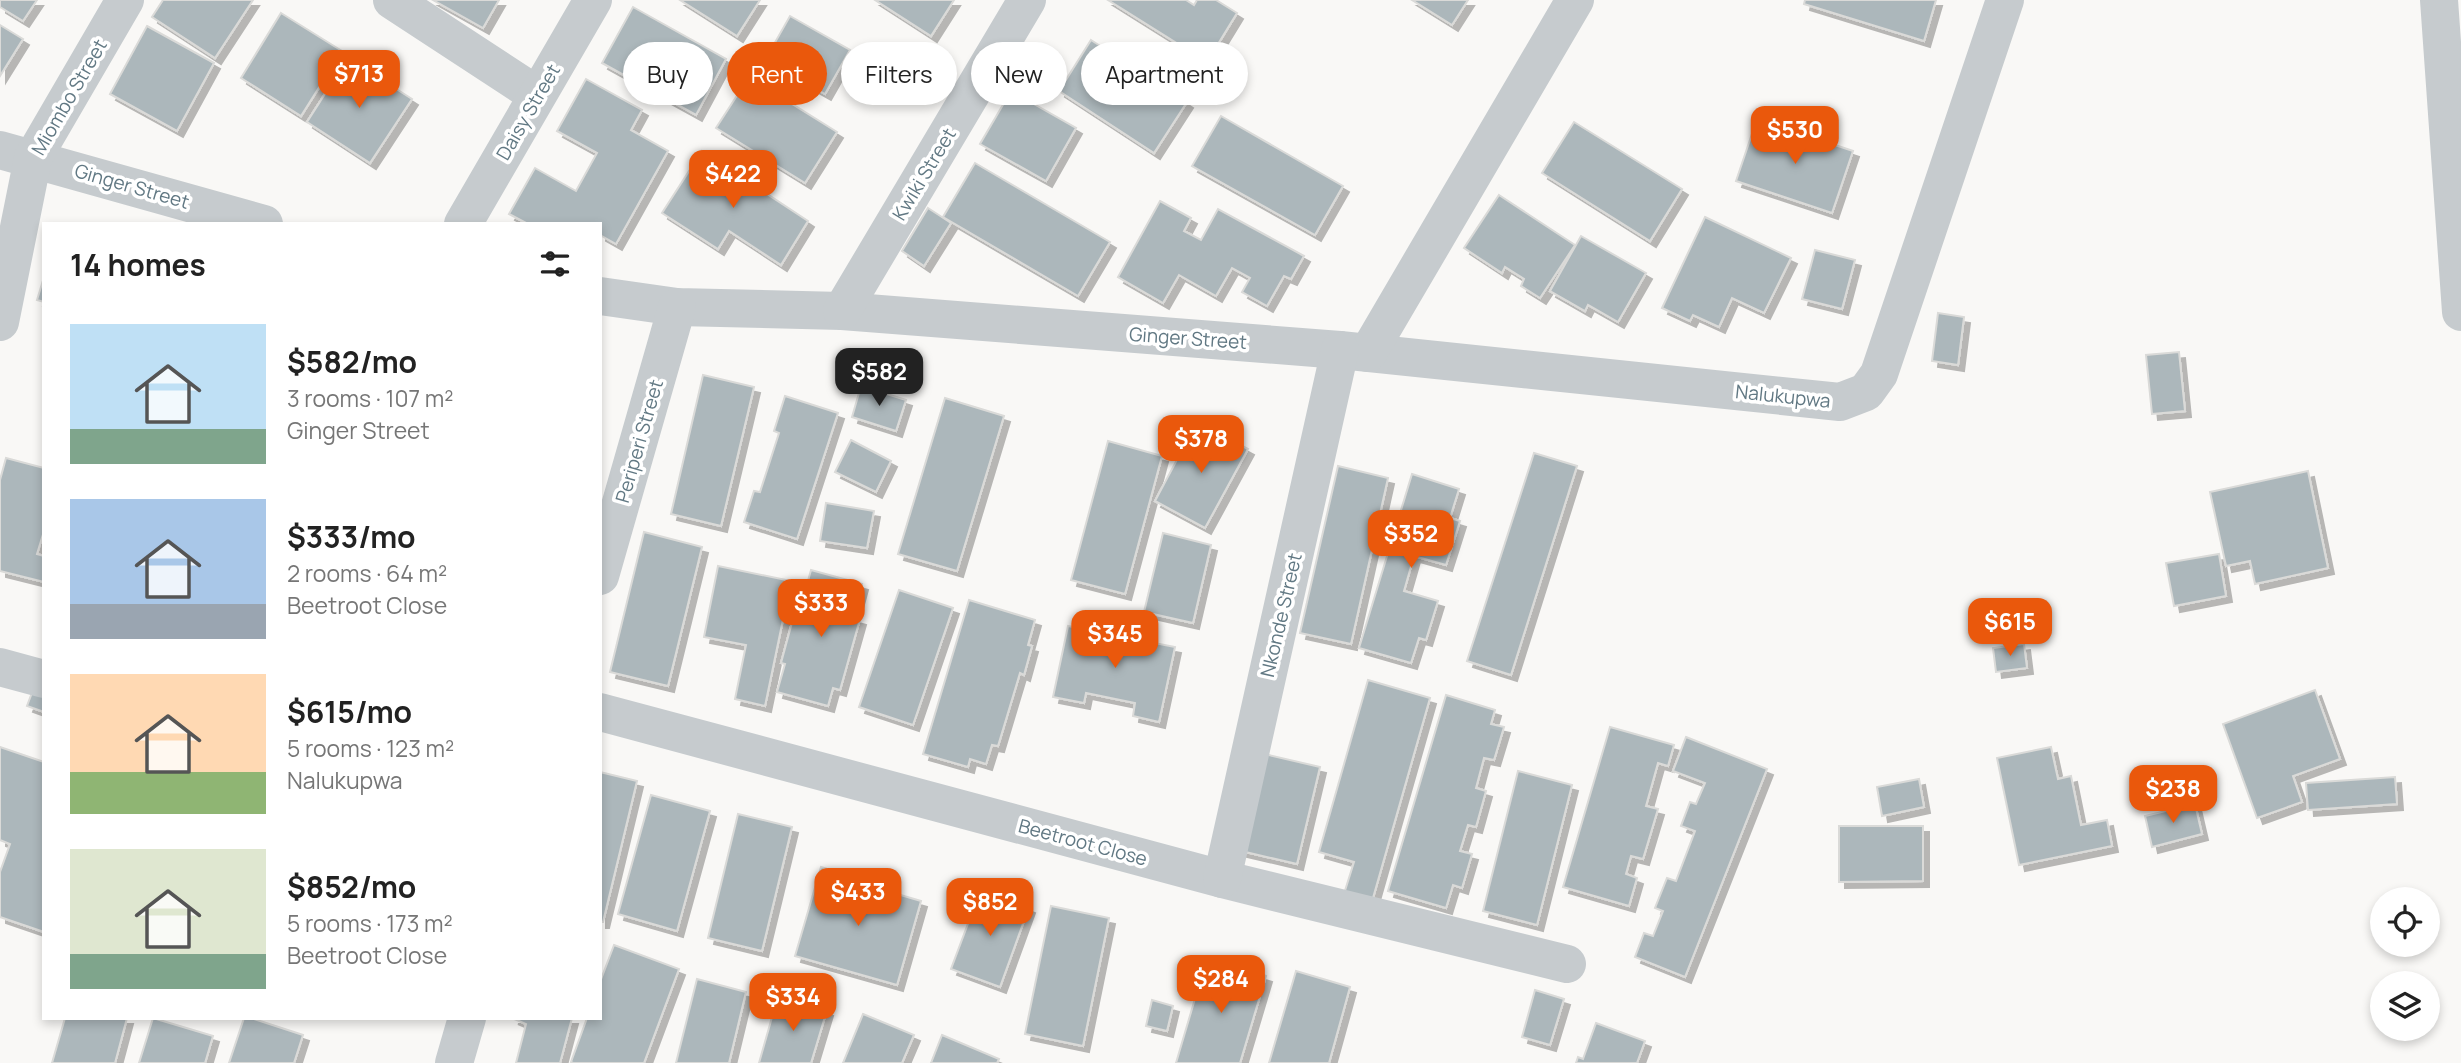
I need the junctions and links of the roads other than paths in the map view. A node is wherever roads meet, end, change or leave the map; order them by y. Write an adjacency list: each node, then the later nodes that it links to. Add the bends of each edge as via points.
1 (125, 0): 9 (street, Miombo Street)
2 (392, 0): 8 (street)
3 (593, 0): 8 (street, Daisy Street)
4 (1027, 0): 14 (street, Kwiki Street)
5 (1575, 0): 17 (street)
6 (2005, 0): 17 (street, Nalukupwa, via 1878,374 1867,392 1840,401)
7 (2439, 0): 15 (street)
8 (537, 95): 11 (street, Daisy Street)
9 (16, 154): 10 (street, Ginger Street); 16 (street, Miombo Street)
10 (257, 222)
11 (464, 222)
12 (602, 296): 13 (street, Ginger Street)
13 (677, 307): 14 (street, Ginger Street); 18 (street, Periperi Street)
14 (842, 312): 17 (street, Ginger Street)
15 (2461, 312)
16 (0, 322)
17 (1354, 352): 22 (street, Nkonde Street)
18 (602, 569)
19 (0, 667): 20 (street)
20 (42, 678)
21 (602, 713): 22 (street, Beetroot Close)
22 (1222, 879): 23 (street, Beetroot Close)
23 (1567, 964)
24 (466, 1020): 25 (street)
25 (454, 1063)

